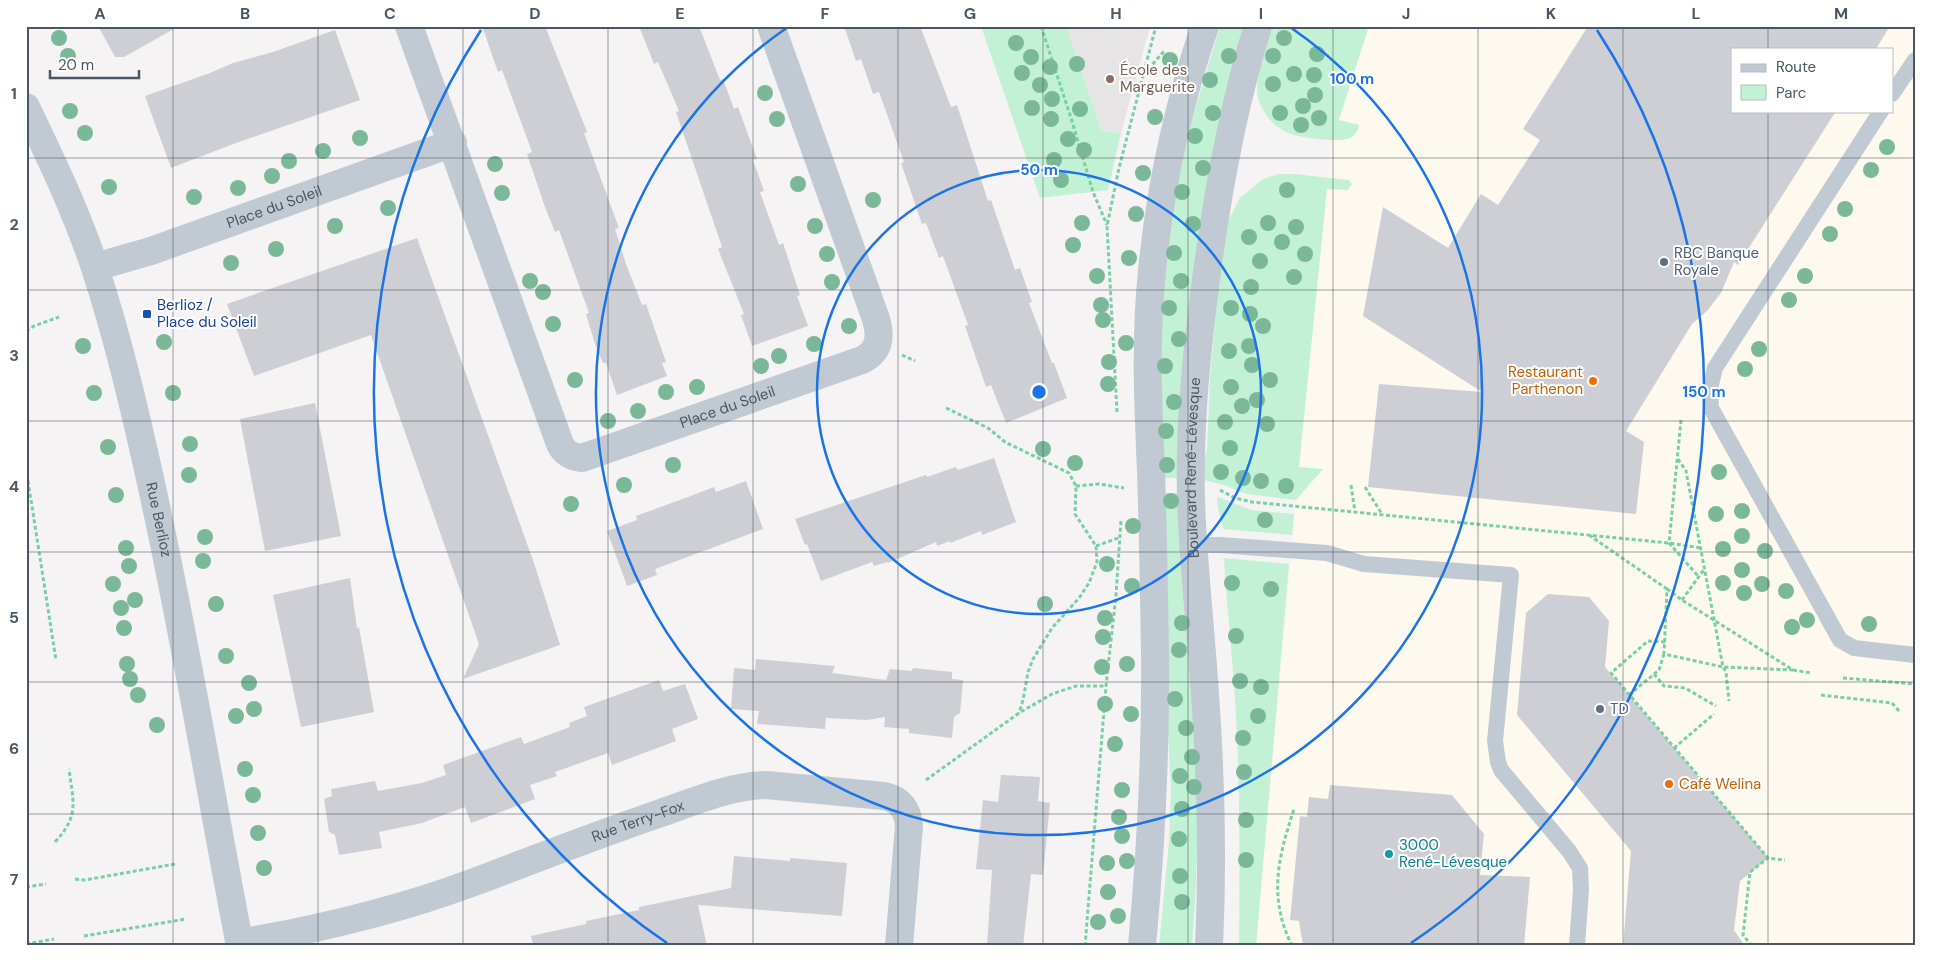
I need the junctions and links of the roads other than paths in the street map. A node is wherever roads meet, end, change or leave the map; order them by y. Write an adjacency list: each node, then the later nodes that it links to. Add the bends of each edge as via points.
1 (409, 26): 9 (street, Place du Soleil)
2 (771, 26): 9 (street, Place du Soleil, via 880,331 876,348 862,360 588,457 571,456 560,444)
3 (1205, 26): 15 (street, via 1166,172 1150,298 1148,419 1155,743)
4 (1258, 26): 11 (street, Boulevard René-Lévesque, via 1227,146 1204,297 1192,443)
5 (1915, 60): 6 (lane)
6 (1894, 91)
7 (26, 108): 10 (street, Rue Berlioz)
8 (1880, 112): 12 (lane, via 1715,368 1710,389 1711,408 1840,640 1854,648)
9 (453, 143): 10 (street, Place du Soleil, via 151,251)
10 (95, 267): 13 (street, Rue Berlioz, via 129,385 161,528)
11 (1193, 544): 16 (street, Boulevard René-Lévesque, via 1210,775); 17 (lane, via 1327,553 1364,564 1511,575 1495,741 1498,762 1501,770 1580,868)
12 (1915, 655)
13 (240, 944): 14 (street, Rue Terry-Fox, via 412,903 719,793 766,784 884,796 905,808 909,826)
14 (898, 946)
15 (1142, 946)
16 (1209, 946)
17 (1577, 946)

